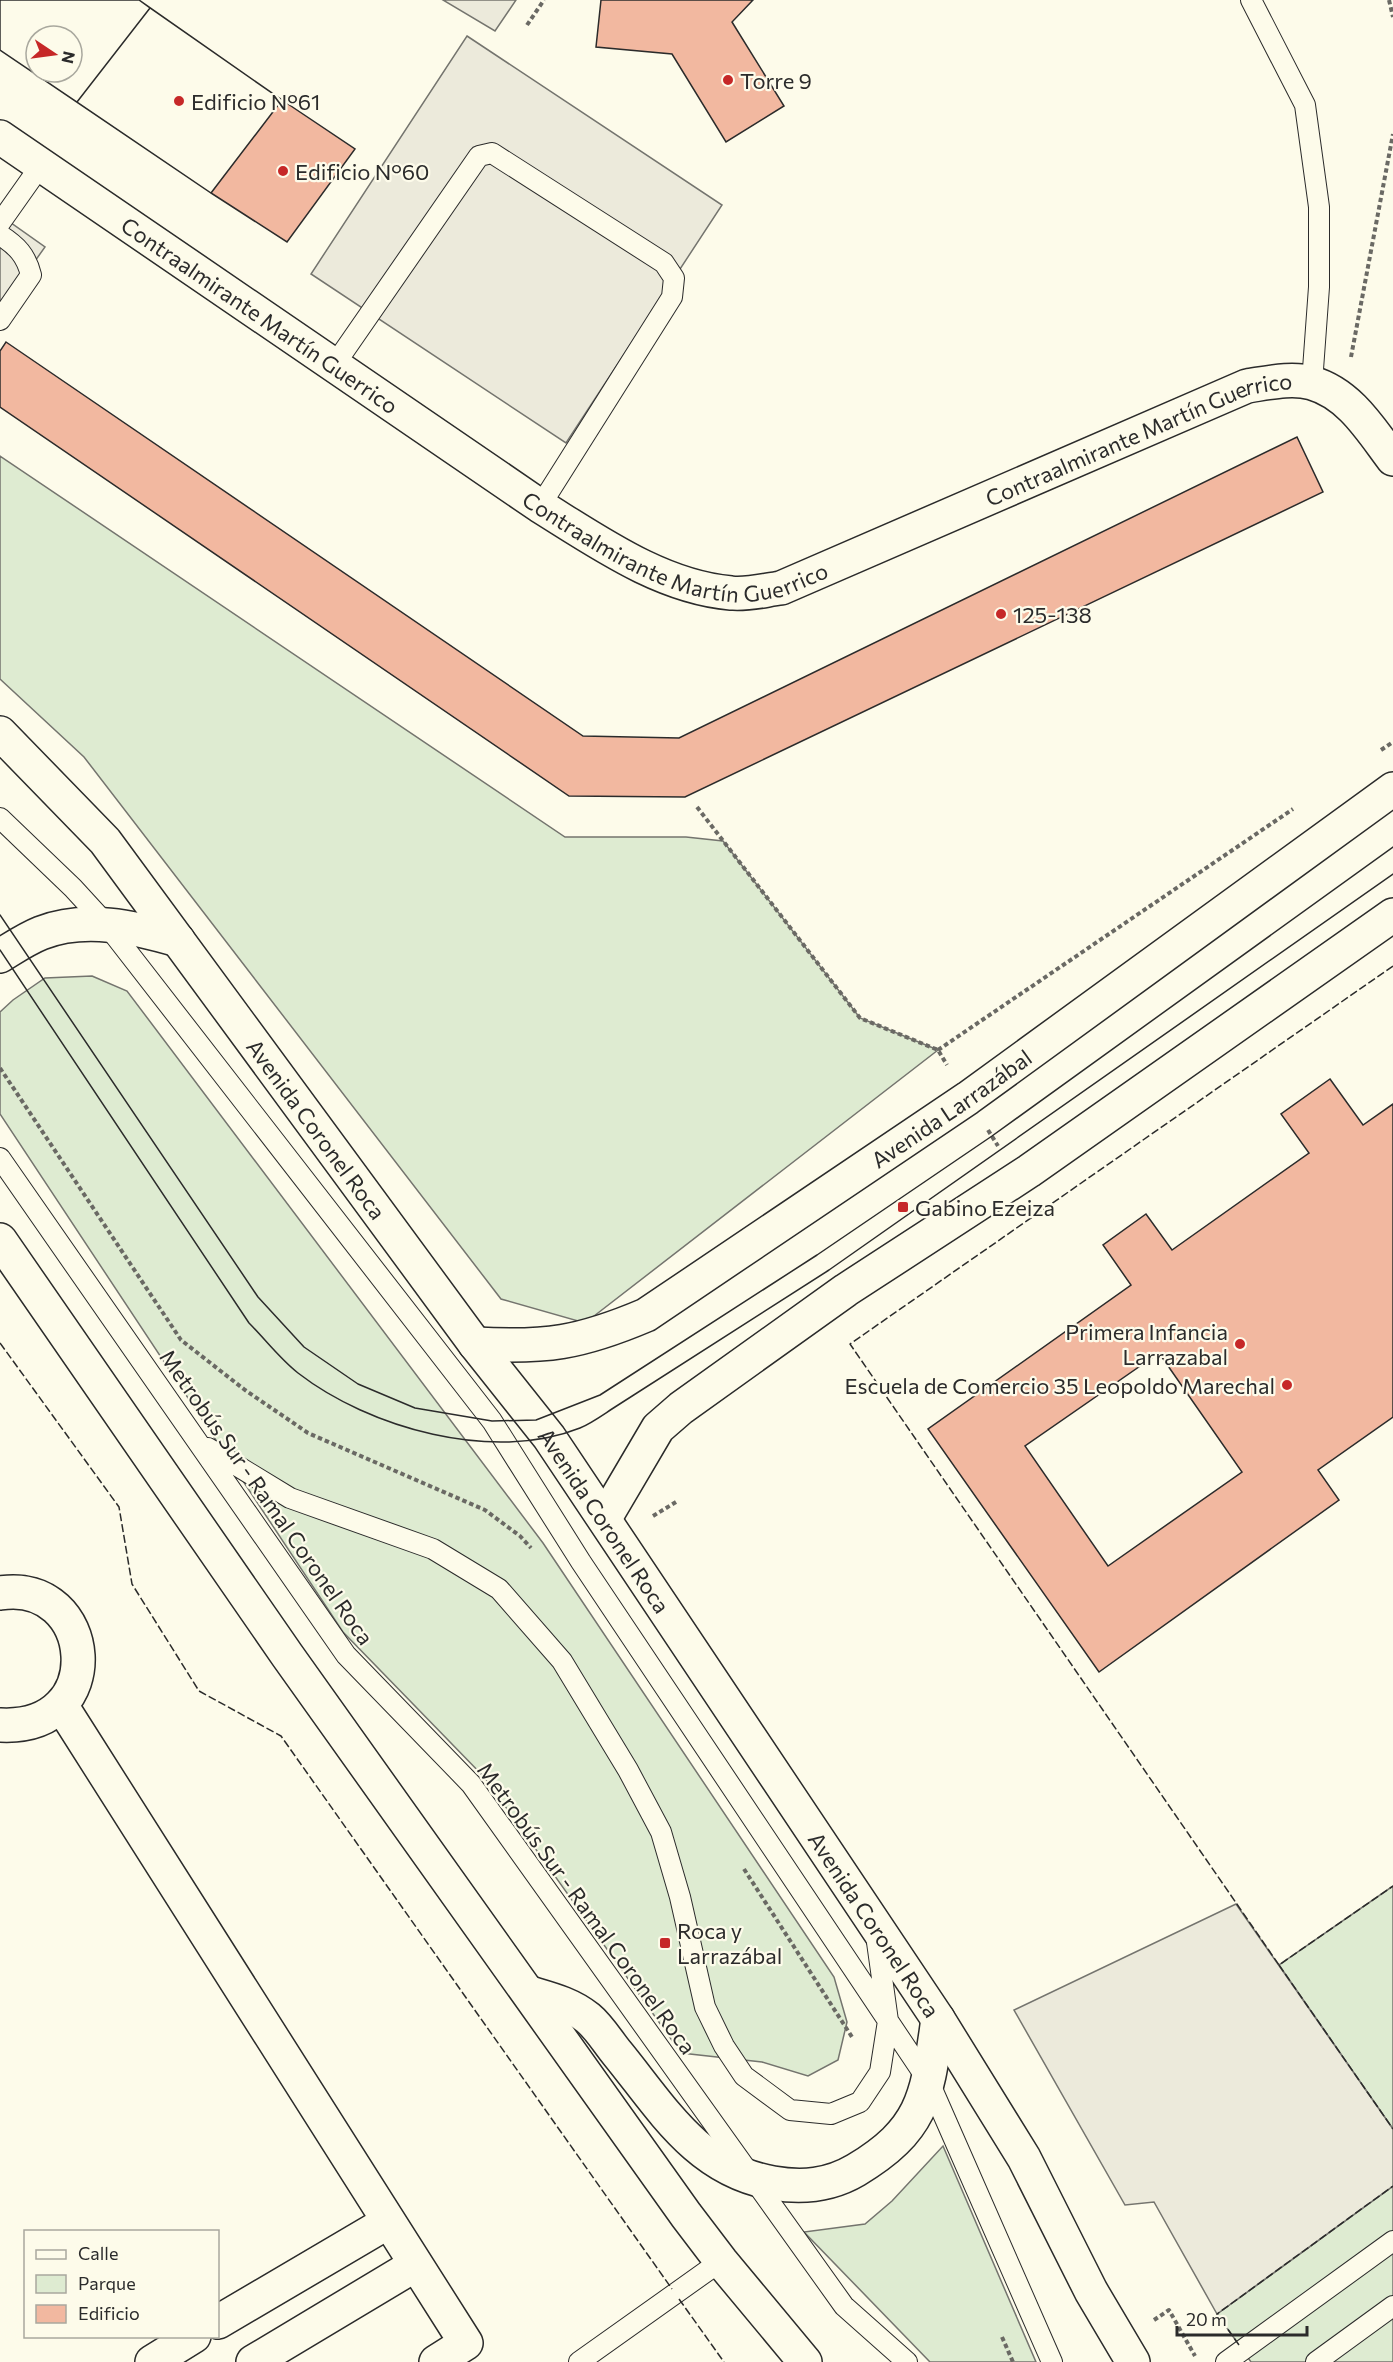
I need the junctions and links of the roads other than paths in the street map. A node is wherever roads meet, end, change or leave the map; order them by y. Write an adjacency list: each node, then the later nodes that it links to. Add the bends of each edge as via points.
1 (1251, 0): 8 (lane, via 1305,105 1319,207 1319,287)
2 (0, 137): 3 (main road, Contraalmirante Martín Guerrico)
3 (41, 165): 4 (lane); 7 (main road, Contraalmirante Martín Guerrico)
4 (0, 223)
5 (0, 235): 6 (lane, via 26,258 31,275)
6 (0, 321)
7 (335, 364): 10 (main road, Contraalmirante Martín Guerrico); 10 (lane, via 479,156 492,153 664,263 674,278 672,297)
8 (1312, 383): 9 (main road, Contraalmirante Martín Guerrico, via 1343,399); 10 (main road, Contraalmirante Martín Guerrico, via 1247,386 781,588 732,594 679,584)
9 (1393, 459)
10 (540, 507)
11 (0, 733): 16 (main road, Avenida Coronel Roca, via 105,841)
12 (1393, 789): 20 (main road, Avenida Larrazábal, via 968,1098 646,1315 601,1334 558,1344)
13 (0, 818): 15 (lane)
14 (1393, 915): 22 (main road, via 1029,1171 846,1290 681,1408 658,1428)
15 (106, 924): 16 (main road); 17 (main road, via 74,925 42,933); 29 (lane, via 492,1421 588,1572)
16 (178, 940): 20 (main road, Avenida Coronel Roca)
17 (0, 956)
18 (0, 1158): 21 (lane, Metrobús Sur - Ramal Coronel Roca)
19 (0, 1240): 27 (main road, via 280,1646)
20 (475, 1344): 22 (main road, Avenida Coronel Roca, via 536,1420)
21 (200, 1444): 29 (lane, via 290,1498 433,1548 499,1589 562,1661 661,1832 705,2007 744,2076 790,2110 831,2114 860,2102 880,2072); 31 (lane, Metrobús Sur - Ramal Coronel Roca, via 346,1655 471,1784)
22 (605, 1518): 26 (main road, Avenida Coronel Roca)
23 (0, 1593): 24 (main road, via 33,1595 53,1605 68,1622 77,1642 79,1665 73,1686)
24 (61, 1705): 25 (main road, via 42,1720 20,1726); 32 (main road)
25 (0, 1725)
26 (874, 1921): 28 (main road, Avenida Coronel Roca); 29 (lane)
27 (530, 1994): 31 (main road, via 562,2003 588,2019 693,2146 722,2166); 34 (main road)
28 (938, 2019): 30 (main road); 46 (main road, Avenida Coronel Roca, via 1024,2158 1091,2291)
29 (888, 2021): 30 (lane)
30 (928, 2082): 31 (main road, via 911,2126 880,2155 849,2174 813,2187); 45 (lane)
31 (752, 2179): 44 (lane, Metrobús Sur - Ramal Coronel Roca, via 844,2306)
32 (388, 2222): 35 (main road); 37 (main road)
33 (1393, 2241): 47 (lane)
34 (721, 2261): 42 (lane); 43 (main road)
35 (415, 2265): 40 (main road); 41 (main road, via 466,2343)
36 (1393, 2306): 48 (lane)
37 (219, 2321)
38 (192, 2338): 39 (main road)
39 (152, 2362)
40 (253, 2362)
41 (436, 2362)
42 (579, 2362)
43 (805, 2362)
44 (908, 2362)
45 (1052, 2362)
46 (1133, 2362)
47 (1226, 2362)
48 (1316, 2362)

